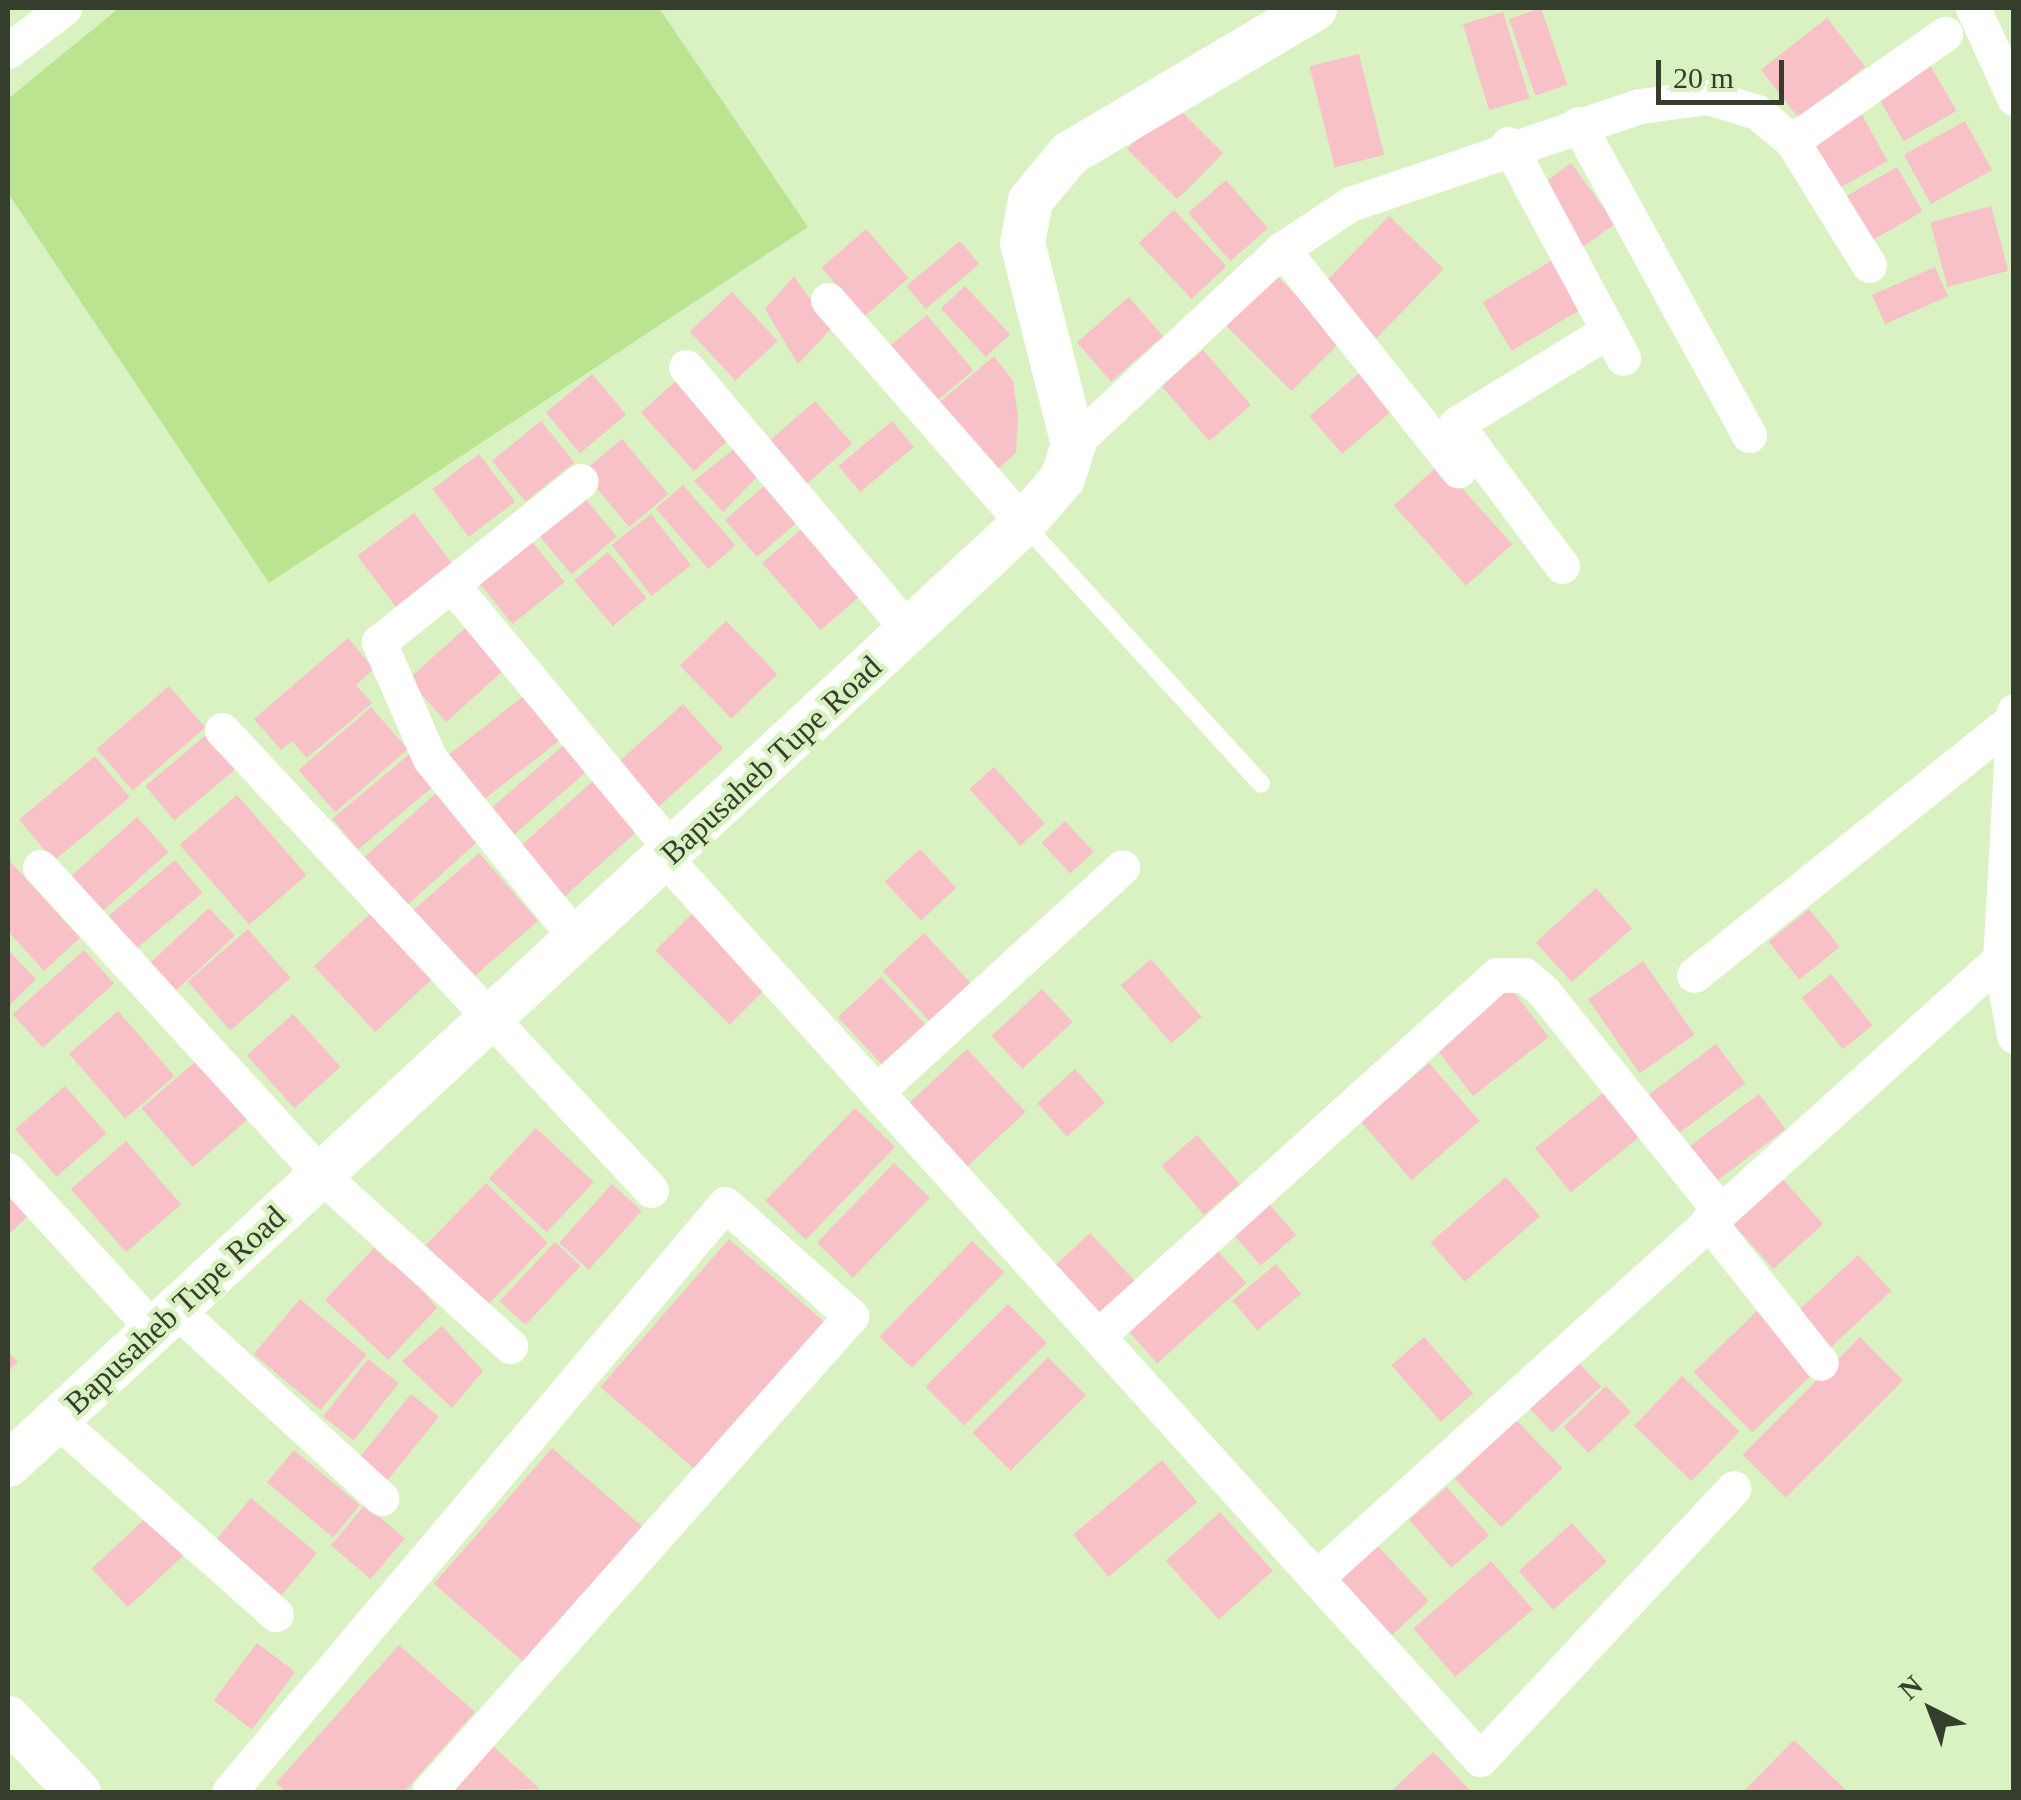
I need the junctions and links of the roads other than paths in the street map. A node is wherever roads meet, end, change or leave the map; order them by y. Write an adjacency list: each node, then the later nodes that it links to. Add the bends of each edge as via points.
1 (64, 8): 5 (street)
2 (1314, 8): 15 (street, via 1070,153 1030,200 1022,244)
3 (1973, 8): 6 (street)
4 (1945, 34): 8 (street)
5 (8, 51)
6 (2014, 98)
7 (1578, 124): 8 (street, via 1708,97 1757,112); 9 (street); 14 (street)
8 (1792, 142): 11 (street)
9 (1508, 144): 10 (street, via 1350,204); 19 (street, via 1616,345 1456,424)
10 (1282, 250): 15 (street); 16 (street)
11 (1870, 266)
12 (828, 300): 18 (street)
13 (686, 366): 21 (street)
14 (1749, 434)
15 (1073, 444): 18 (street, Bapusaheb Tupe Road, via 1062,478)
16 (1458, 470)
17 (582, 481): 20 (street)
18 (1024, 523): 21 (street, Bapusaheb Tupe Road); 24 (lane)
19 (1562, 566)
20 (452, 585): 25 (street); 28 (street, via 379,642 430,759)
21 (910, 632): 25 (street, Bapusaheb Tupe Road)
22 (2013, 716): 29 (street); 30 (street)
23 (222, 730): 31 (street)
24 (1261, 784)
25 (669, 855): 28 (street, Bapusaheb Tupe Road); 33 (street)
26 (40, 866): 35 (street)
27 (1122, 867): 33 (street)
28 (577, 939): 31 (street, Bapusaheb Tupe Road)
29 (2000, 959): 32 (street); 37 (street)
30 (1694, 975)
31 (487, 1022): 35 (street, Bapusaheb Tupe Road); 36 (street)
32 (2014, 1036)
33 (877, 1091): 39 (street)
34 (8, 1170): 38 (street)
35 (321, 1175): 38 (street, Bapusaheb Tupe Road); 40 (street)
36 (652, 1190)
37 (1714, 1216): 39 (street, via 1544,991 1524,974 1497,976); 41 (street); 46 (street)
38 (165, 1320): 42 (street, Bapusaheb Tupe Road); 45 (street)
39 (1098, 1336): 46 (street)
40 (510, 1346)
41 (1820, 1364)
42 (56, 1420): 43 (street, Bapusaheb Tupe Road); 47 (street)
43 (8, 1464)
44 (1734, 1488): 46 (street, via 1480,1759)
45 (381, 1498)
46 (1317, 1577)
47 (276, 1614)
48 (8, 1718): 49 (street)
49 (62, 1787)
50 (229, 1792): 51 (street, via 725,1204 851,1316)
51 (429, 1792)

